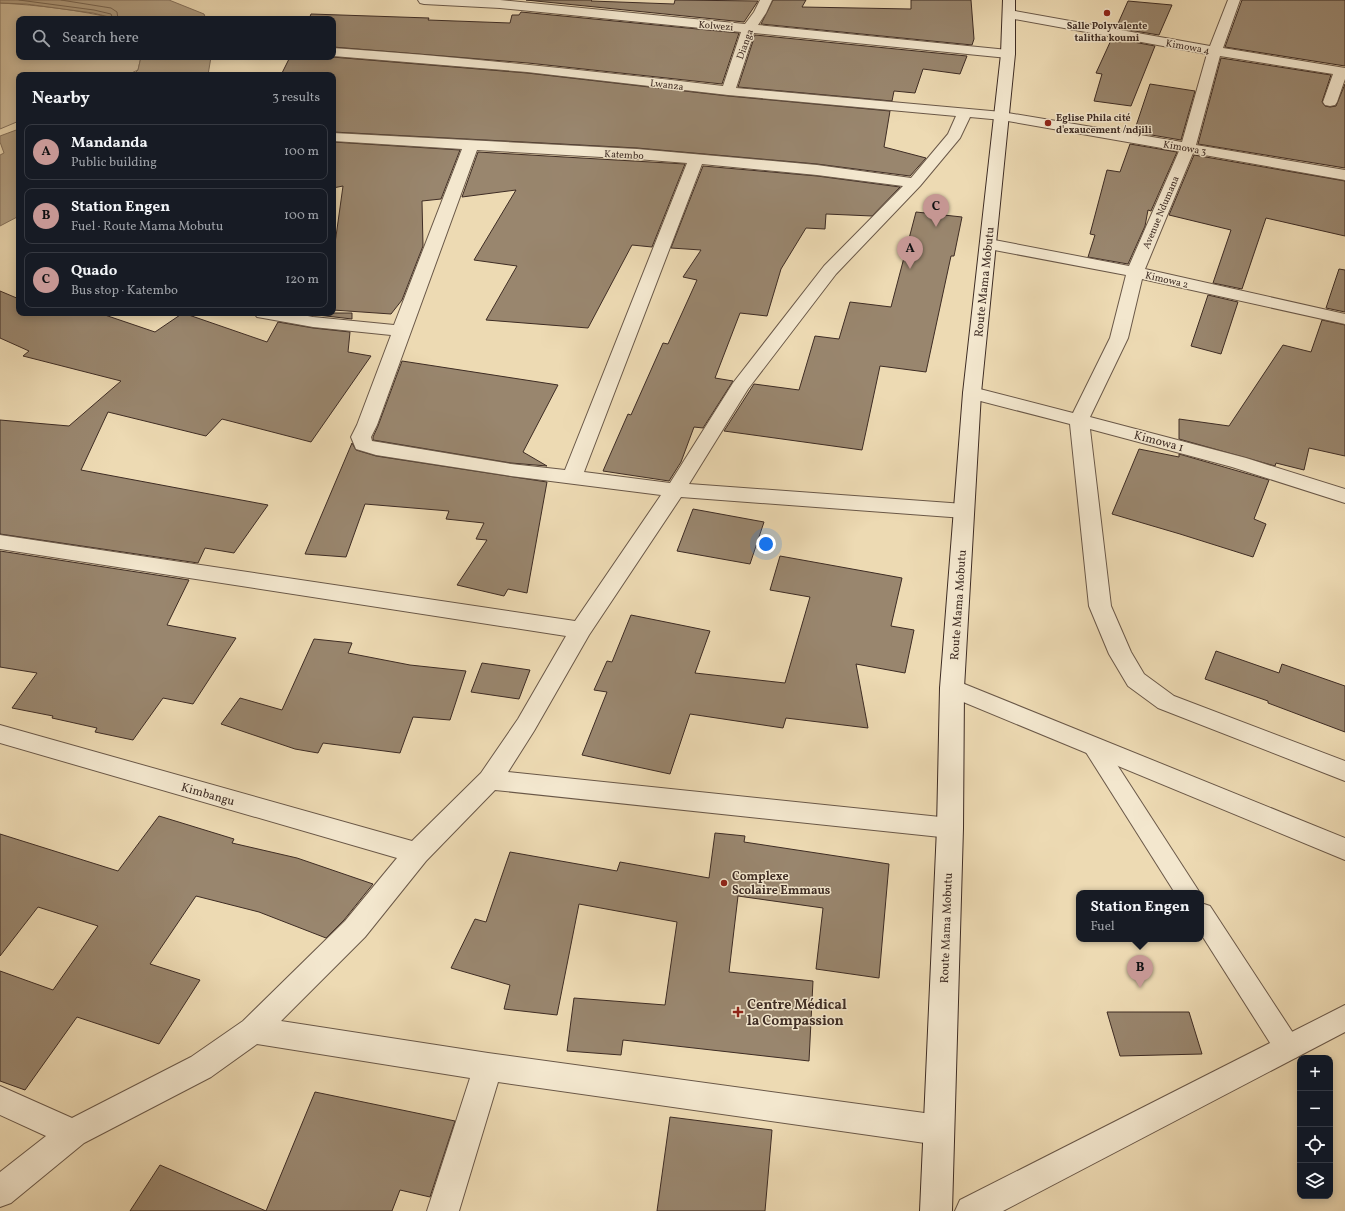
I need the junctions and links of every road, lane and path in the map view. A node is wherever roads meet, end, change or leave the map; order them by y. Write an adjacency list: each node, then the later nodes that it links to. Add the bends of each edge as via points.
1 (424, 0): 5 (street, Kolwezi, via 500,4)
2 (766, 0): 5 (street, Dianga)
3 (1234, 0): 6 (street, Avenue Ndumana)
4 (1009, 7): 6 (street, Kimowa 4); 8 (street, Route Mama Mobutu)
5 (749, 28): 8 (street, Kolwezi); 10 (street, Dianga)
6 (1215, 51): 9 (street, Kimowa 4); 16 (street, Avenue Ndumana)
7 (336, 52): 10 (street, Lwanza, via 527,68)
8 (1008, 54): 13 (street, Route Mama Mobutu)
9 (1343, 71): 11 (street)
10 (728, 91): 12 (street, Lwanza)
11 (1330, 102)
12 (965, 113): 13 (street, Lwanza); 19 (street, via 955,135)
13 (1002, 116): 16 (street, Kimowa 3); 20 (street, Route Mama Mobutu)
14 (336, 137): 15 (street, Katembo)
15 (471, 145): 17 (street, Katembo); 24 (street)
16 (1188, 147): 18 (street, Kimowa 3); 21 (street, Avenue Ndumana)
17 (696, 159): 19 (street, Katembo, via 817,170); 27 (street)
18 (1345, 175)
19 (915, 183): 28 (street, via 830,270 740,387)
20 (989, 244): 21 (street, Kimowa 2); 25 (street, Route Mama Mobutu)
21 (1135, 272): 23 (street, Kimowa 2); 26 (street, Avenue Ndumana, via 1119,338)
22 (280, 316): 24 (street)
23 (1345, 319)
24 (400, 331): 27 (street, via 361,436 363,445)
25 (972, 393): 26 (street, Kimowa 1); 30 (street, Route Mama Mobutu)
26 (1079, 420): 29 (street, Kimowa 1, via 1239,462); 36 (street, via 1100,606 1120,654 1136,680 1166,702)
27 (572, 478): 28 (street)
28 (675, 490): 30 (street); 32 (street)
29 (1345, 496)
30 (964, 511): 33 (street, Route Mama Mobutu)
31 (0, 542): 32 (street)
32 (581, 630): 37 (street, via 526,725)
33 (952, 688): 35 (street); 38 (street, Route Mama Mobutu)
34 (0, 734): 40 (street, Kimbangu)
35 (1093, 746): 39 (street); 41 (lane)
36 (1345, 771)
37 (490, 780): 38 (street); 40 (street)
38 (950, 828): 48 (street, Route Mama Mobutu)
39 (1345, 849)
40 (417, 853): 44 (street, via 356,929)
41 (1186, 890)
42 (1204, 918): 45 (lane)
43 (1345, 1018): 45 (street)
44 (253, 1030): 46 (street); 49 (street, via 202,1068)
45 (1288, 1048): 53 (street)
46 (488, 1067): 48 (street); 51 (street)
47 (0, 1100): 49 (street)
48 (939, 1130): 52 (street, Route Mama Mobutu)
49 (73, 1133): 50 (street)
50 (0, 1192)
51 (443, 1211)
52 (936, 1211)
53 (971, 1211)

